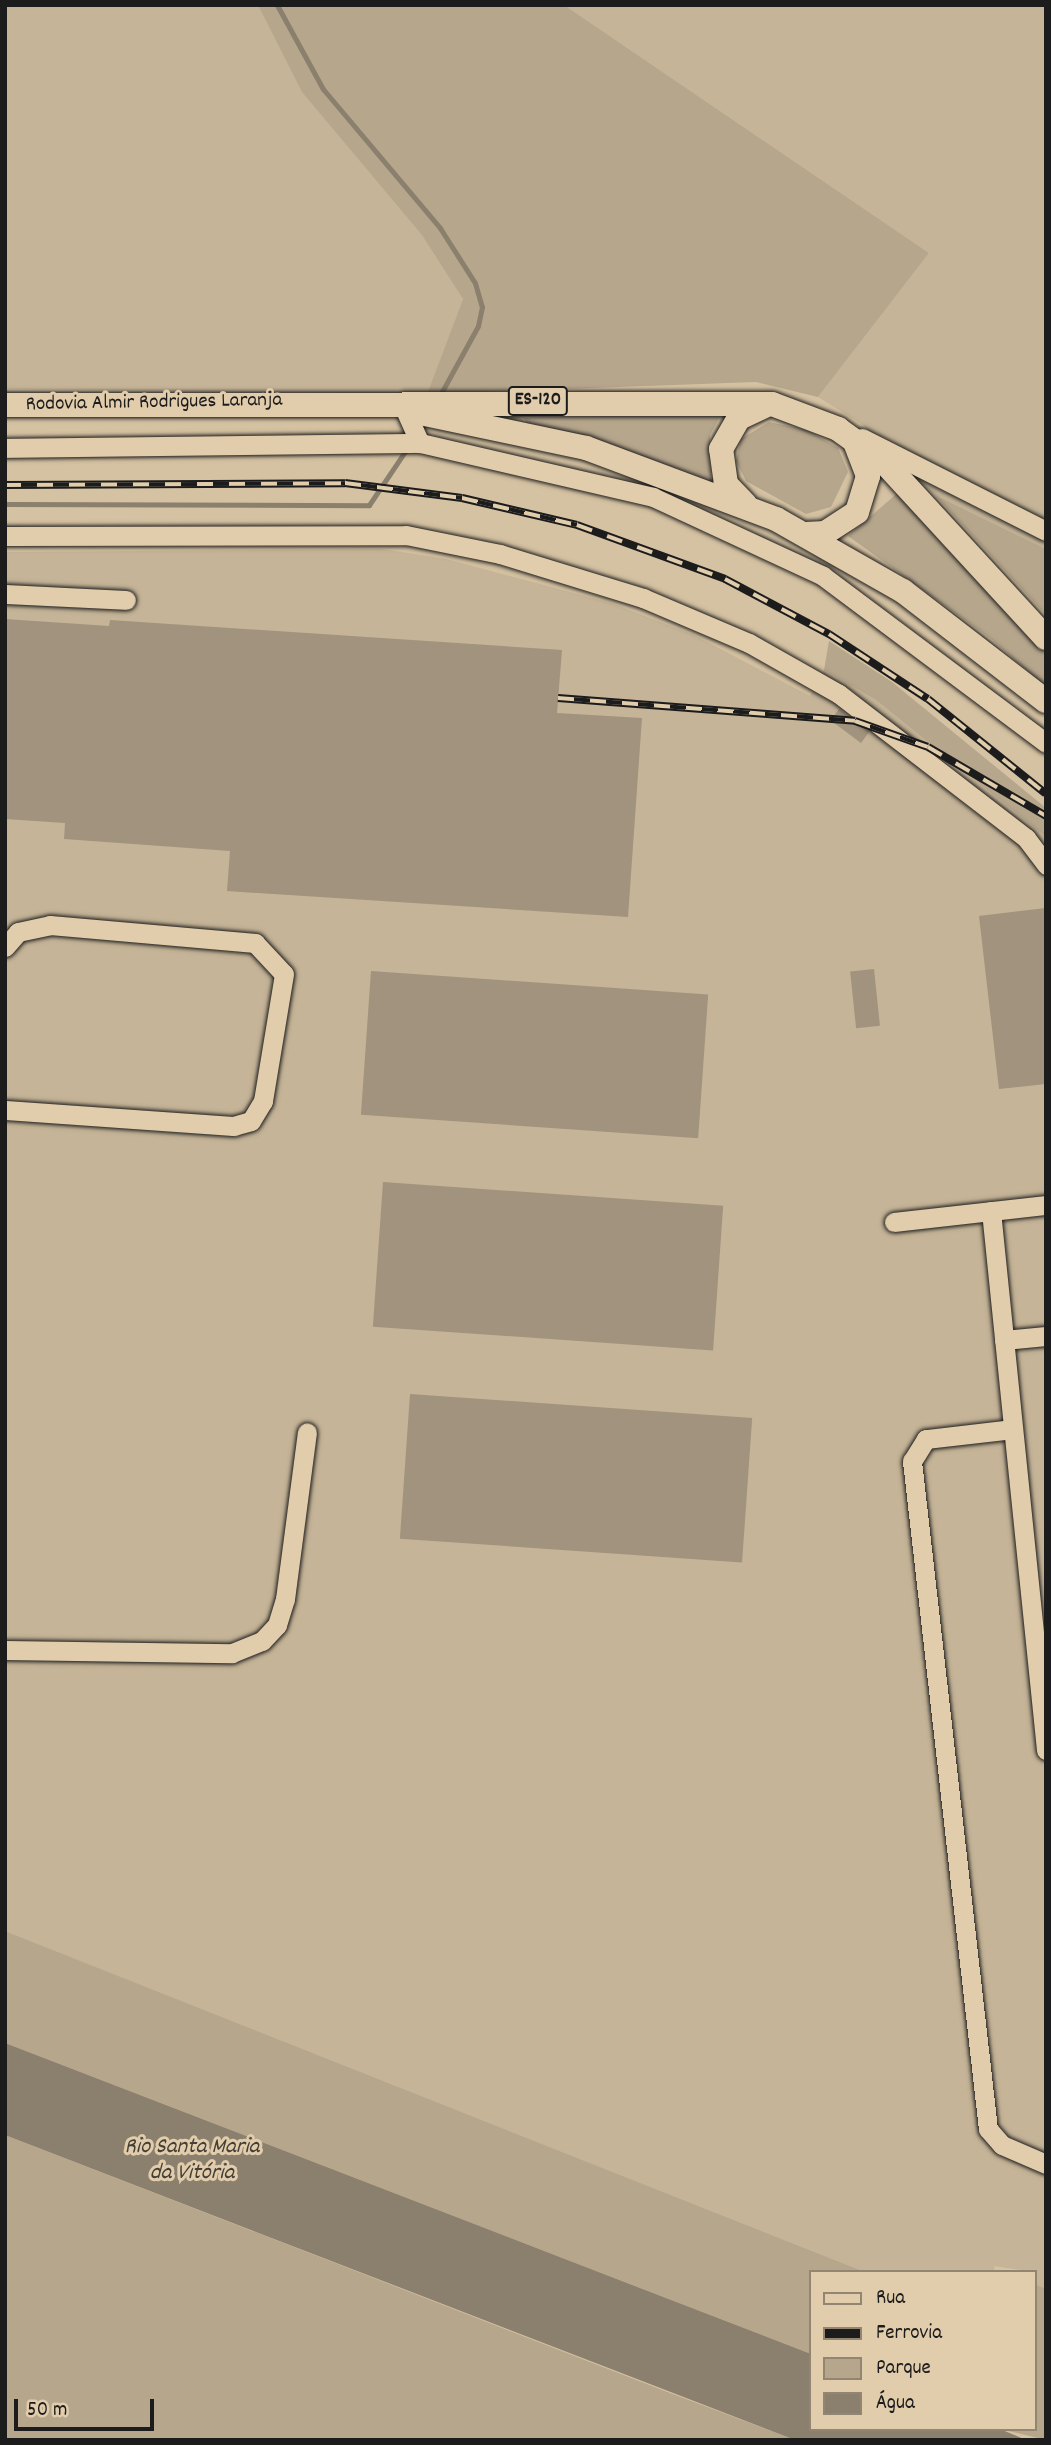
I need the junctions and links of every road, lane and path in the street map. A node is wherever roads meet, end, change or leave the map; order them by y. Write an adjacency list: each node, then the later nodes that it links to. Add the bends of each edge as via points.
1 (303, 402): 2 (main road, Rodovia Almir Rodrigues Laranja / ES-120); 3 (main road, Rodovia Almir Rodrigues Laranja / ES-120); 4 (main road, Rodovia Almir Rodrigues Laranja / ES-120)
2 (772, 404): 5 (main road, Rodovia Almir Rodrigues Laranja / ES-120); 11 (main road, via 739,418 721,449 726,484)
3 (5, 405)
4 (406, 412): 6 (street); 11 (main road, Rodovia Almir Rodrigues Laranja / ES-120, via 586,448)
5 (838, 429): 8 (street); 9 (main road, Rodovia Almir Rodrigues Laranja / ES-120); 10 (main road, via 864,457)
6 (420, 443): 7 (street); 19 (street, via 653,497 823,576)
7 (5, 448)
8 (922, 465): 9 (street); 12 (street)
9 (891, 470): 10 (street); 17 (main road, Rodovia Almir Rodrigues Laranja / ES-120)
10 (865, 495): 13 (main road, via 843,525)
11 (751, 509): 13 (main road, Rodovia Almir Rodrigues Laranja / ES-120)
12 (1046, 531)
13 (806, 534): 18 (main road, Rodovia Almir Rodrigues Laranja / ES-120, via 948,622)
14 (5, 536): 20 (street, via 406,535 490,552 643,598 749,643 839,694 1026,838)
15 (5, 594): 16 (street)
16 (127, 600)
17 (1046, 638)
18 (1046, 701)
19 (1046, 743)
20 (1046, 865)
21 (5, 947): 22 (street, via 18,932 50,925 255,943 284,974 264,1101 251,1121 234,1126)
22 (5, 1110)
23 (1046, 1205): 24 (street)
24 (991, 1211): 25 (street); 27 (street)
25 (894, 1222)
26 (1046, 1336): 27 (street)
27 (1004, 1340): 28 (street)
28 (1013, 1429): 31 (street); 32 (street, via 926,1439 912,1461 988,2129 1002,2145)
29 (307, 1432): 30 (street, via 285,1599 277,1625 262,1641 232,1653)
30 (5, 1650)
31 (1046, 1750)
32 (1046, 2164)

